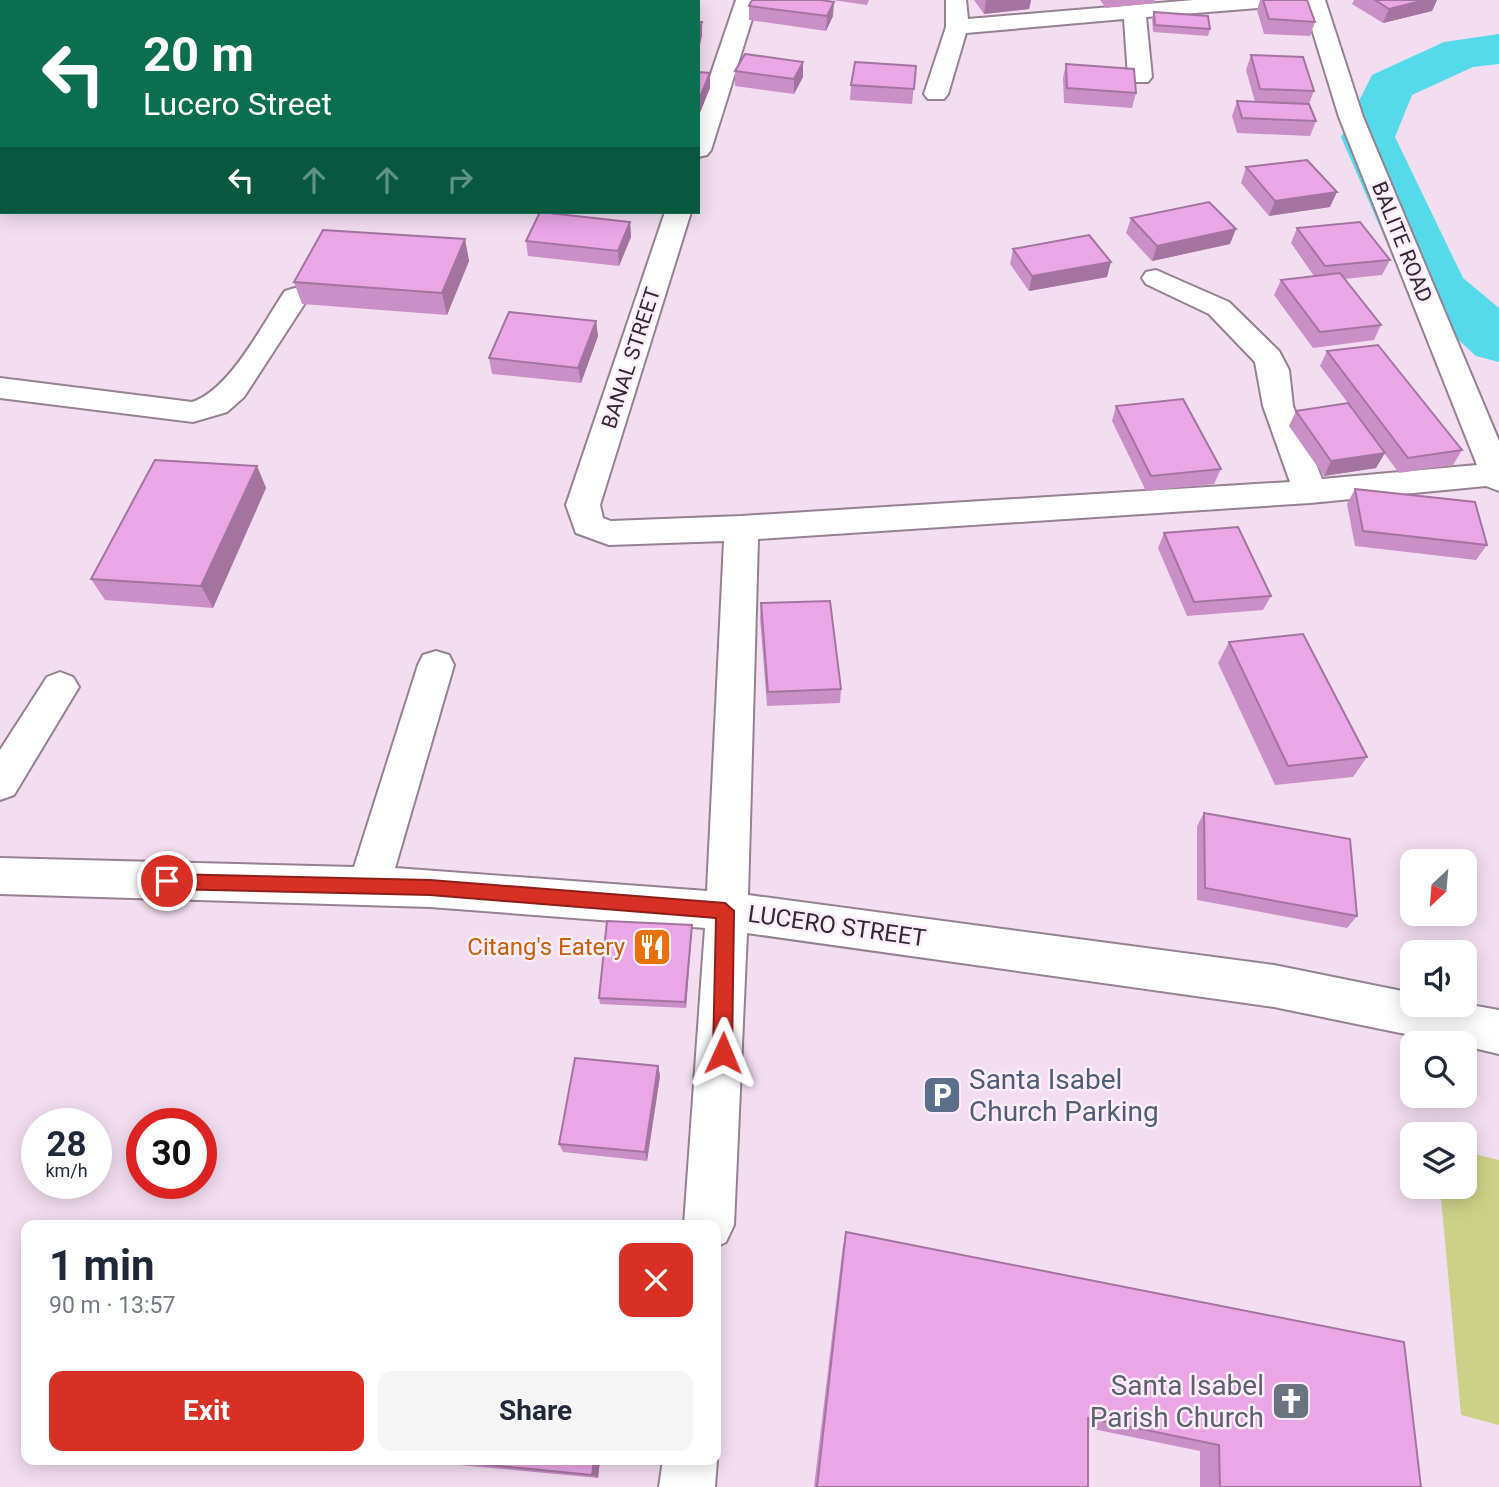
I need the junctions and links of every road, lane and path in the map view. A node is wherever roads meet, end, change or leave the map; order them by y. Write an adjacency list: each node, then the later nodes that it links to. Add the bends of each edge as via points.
1 (747, 0): 9 (street)
2 (956, 0): 6 (street)
3 (1270, 0): 5 (street)
4 (1314, 0): 14 (street, BALITE ROAD, via 1348,109)
5 (1134, 10): 6 (street); 7 (street)
6 (957, 27): 8 (street)
7 (1140, 77)
8 (936, 94)
9 (700, 144)
10 (677, 214): 16 (street, BANAL STREET, via 583,505 588,525 609,534)
11 (1156, 278): 15 (street, via 1219,308 1268,358 1278,406)
12 (295, 297): 13 (street, via 233,390 216,405 193,412)
13 (0, 388)
14 (1498, 477): 15 (street)
15 (1310, 492): 16 (street)
16 (741, 528): 22 (street)
17 (436, 664): 21 (street)
18 (60, 687): 19 (street)
19 (0, 783)
20 (0, 876): 21 (street, LUCERO STREET)
21 (369, 886): 22 (street, LUCERO STREET)
22 (725, 911): 23 (street, LUCERO STREET, via 1274,986); 24 (street, via 723,1053)
23 (1499, 1032)
24 (709, 1220)
25 (689, 1465): 26 (street)
26 (687, 1487)

